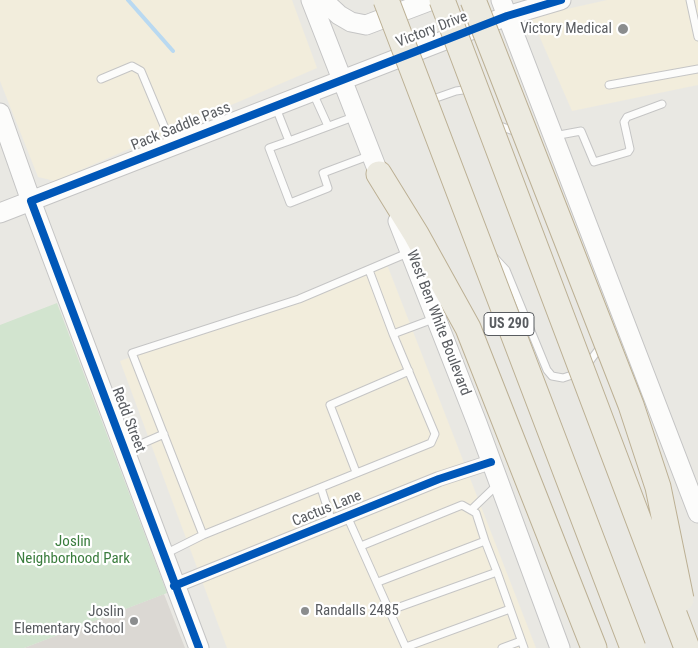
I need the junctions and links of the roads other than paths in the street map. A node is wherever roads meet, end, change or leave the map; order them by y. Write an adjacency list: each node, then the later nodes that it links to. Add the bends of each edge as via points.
1 (311, 0): 13 (main road, West Ben White Boulevard)
2 (323, 0): 4 (main road, via 338,15 366,25)
3 (386, 0): 67 (highway, US 290, bridge)
4 (432, 0)
5 (442, 0): 68 (highway, bridge)
6 (473, 0): 69 (highway, bridge, via 631,405 658,487)
7 (562, 0): 9 (main road, Victory Drive)
8 (690, 0): 10 (lane)
9 (504, 8): 13 (main road, Victory Drive); 28 (main road)
10 (698, 37)
11 (698, 69): 14 (lane)
12 (101, 79): 29 (lane, via 132,66 141,71)
13 (341, 79): 15 (main road, Pack Saddle Pass); 21 (main road, West Ben White Boulevard)
14 (608, 85)
15 (312, 90): 18 (main road, Pack Saddle Pass); 23 (lane)
16 (490, 99): 20 (lane, via 478,90 456,91 436,98)
17 (662, 104): 28 (lane, via 627,117 624,122 628,152 594,162 581,131)
18 (274, 105): 27 (lane); 29 (main road, Pack Saddle Pass)
19 (0, 113): 31 (main road, Redd Street)
20 (421, 114)
21 (356, 116): 23 (lane); 30 (main road, West Ben White Boulevard)
22 (497, 118): 24 (lane)
23 (328, 126): 27 (lane)
24 (500, 126): 25 (lane); 26 (lane)
25 (503, 135)
26 (533, 138)
27 (288, 141): 30 (lane, via 269,148 290,202 328,188 322,173)
28 (553, 142): 49 (main road, via 620,322)
29 (172, 146): 31 (main road, Pack Saddle Pass)
30 (375, 165): 34 (main road, West Ben White Boulevard); 66 (highway, via 468,328)
31 (31, 201): 33 (main road, Pack Saddle Pass); 43 (main road, Redd Street)
32 (456, 208): 40 (lane, via 462,224 506,270 552,376 574,376)
33 (0, 213)
34 (411, 252): 35 (lane); 36 (main road, West Ben White Boulevard)
35 (369, 270): 37 (lane); 42 (lane, via 299,299 132,353)
36 (436, 318): 37 (lane); 44 (main road, West Ben White Boulevard)
37 (393, 334): 41 (lane)
38 (612, 334): 40 (lane)
39 (586, 355): 40 (lane)
40 (588, 363)
41 (409, 371): 45 (lane, via 330,405); 45 (lane, via 435,434 431,443)
42 (164, 434): 43 (lane); 52 (lane)
43 (125, 451): 55 (main road, Redd Street)
44 (491, 462): 46 (main road, West Ben White Boulevard); 50 (street, Cactus Lane, via 439,478)
45 (356, 472): 47 (lane)
46 (499, 484): 48 (lane); 65 (main road, West Ben White Boulevard)
47 (321, 488): 51 (lane); 52 (lane)
48 (471, 510): 53 (lane, via 476,512); 54 (lane, via 462,505)
49 (698, 513)
50 (347, 516): 51 (street, Cactus Lane); 54 (lane)
51 (332, 522): 58 (street, Cactus Lane)
52 (203, 536): 55 (lane)
53 (485, 541): 56 (lane); 57 (lane)
54 (361, 546): 57 (lane)
55 (163, 556): 58 (main road, Redd Street)
56 (497, 572): 59 (lane); 60 (lane)
57 (378, 582): 60 (lane)
58 (174, 586): 63 (main road, Redd Street)
59 (510, 609): 61 (lane); 62 (lane)
60 (391, 610): 62 (lane)
61 (523, 644): 64 (lane)
62 (406, 647)
63 (198, 648)
64 (502, 648)
65 (560, 648)
66 (594, 648)
67 (632, 648)
68 (687, 648)
69 (692, 648)

